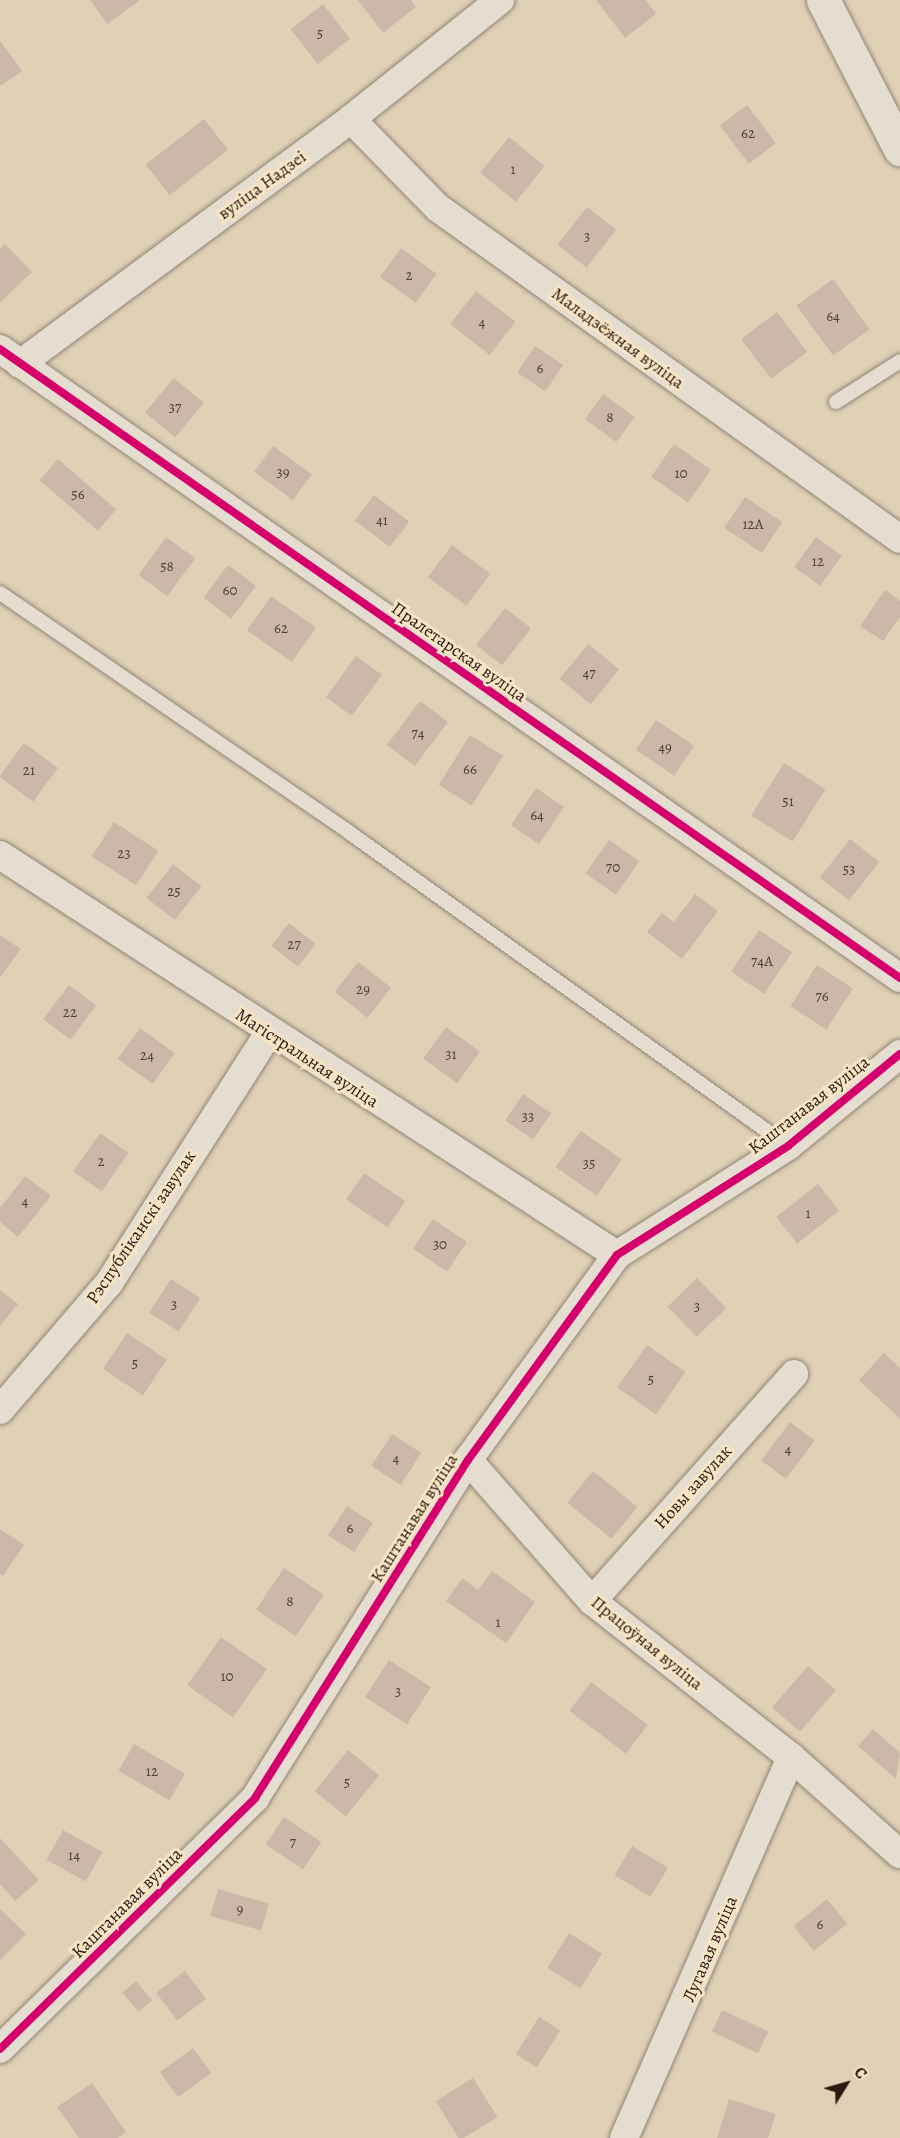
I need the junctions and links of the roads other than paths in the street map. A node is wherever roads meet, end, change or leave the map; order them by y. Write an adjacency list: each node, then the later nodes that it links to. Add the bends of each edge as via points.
1 (500, 0): 3 (street, вуліца Надзеі)
2 (823, 0): 4 (main road)
3 (351, 119): 5 (street, вуліца Надзеі); 8 (street, Маладзёжная вуліца, via 438,208)
4 (900, 149)
5 (10, 356): 11 (street, Пралетарская вуліца)
6 (900, 361): 7 (lane)
7 (836, 402)
8 (900, 539)
9 (0, 593): 14 (lane, via 350,833)
10 (0, 855): 12 (street, Магістральная вуліца)
11 (900, 978)
12 (268, 1034): 15 (street, Магістральная вуліца); 17 (street, Рэспубліканскі завулак, via 109,1283)
13 (900, 1054): 14 (street, Каштанавая вуліца)
14 (788, 1146): 15 (street, Каштанавая вуліца)
15 (617, 1255): 18 (street, Каштанавая вуліца)
16 (794, 1374): 19 (street, Новы завулак)
17 (0, 1410)
18 (468, 1460): 19 (street, Працоўная вуліца); 22 (street, Каштанавая вуліца, via 255,1798)
19 (592, 1601): 20 (street, Працоўная вуліца)
20 (791, 1757): 21 (street, Працоўная вуліца); 23 (street, Лугавая вуліца)
21 (896, 1838)
22 (0, 2049)
23 (624, 2138)

